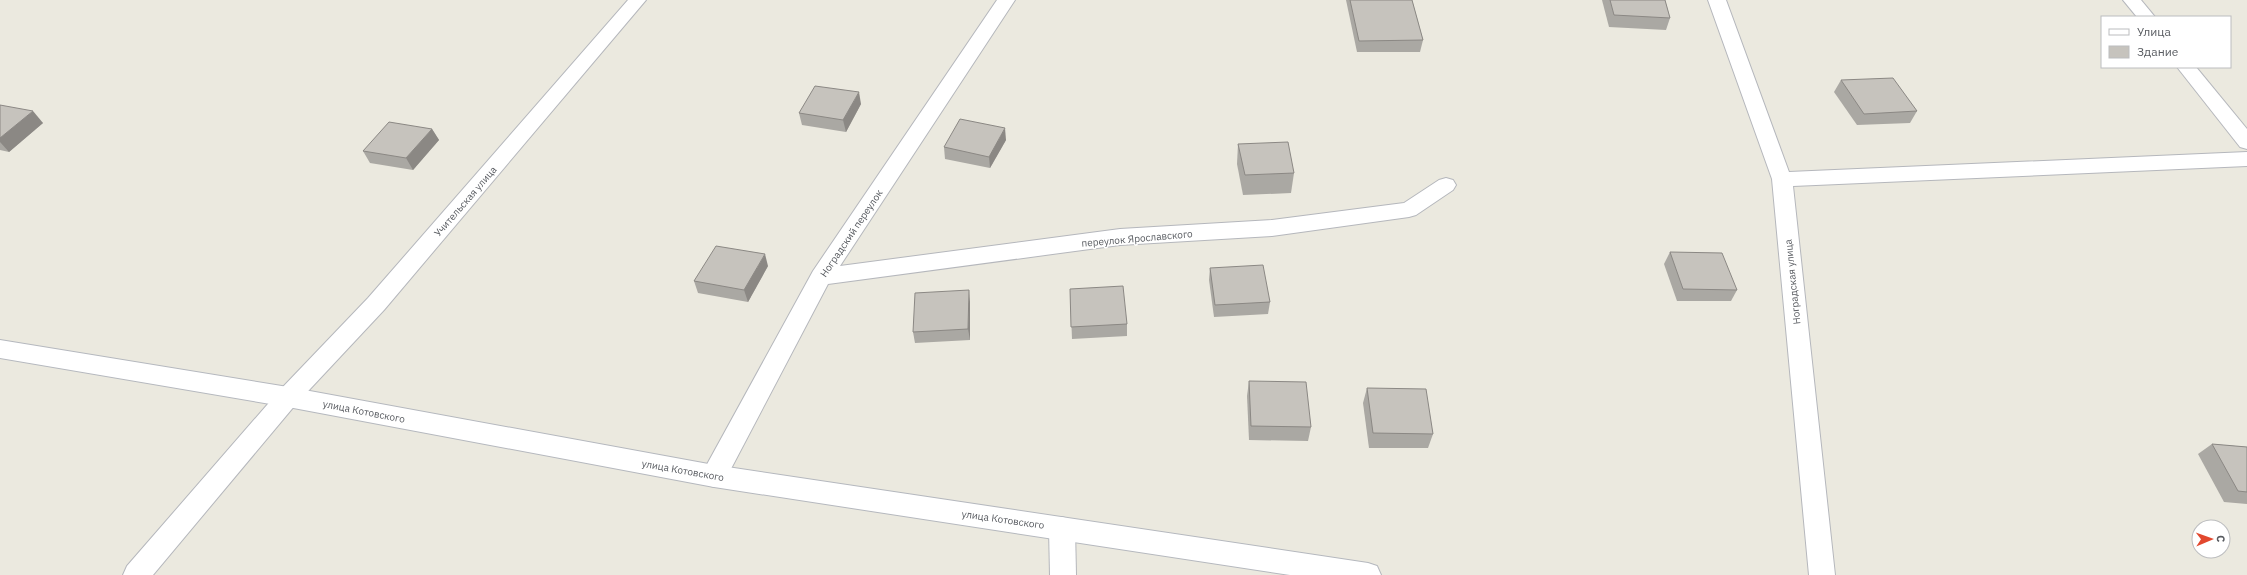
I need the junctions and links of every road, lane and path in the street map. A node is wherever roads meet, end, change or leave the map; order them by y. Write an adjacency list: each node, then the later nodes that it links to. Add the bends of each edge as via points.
1 (637, 0): 13 (street, Учительская улица, via 376,304)
2 (1006, 0): 11 (street, Ноградский переулок)
3 (1717, 0): 9 (street, Ноградская улица)
4 (2132, 0): 5 (street)
5 (2145, 16)
6 (2187, 68): 7 (street)
7 (2247, 142)
8 (2247, 159): 9 (street)
9 (1782, 179): 19 (street, Ноградская улица)
10 (1446, 185): 11 (street, переулок Ярославского, via 1409,210 1272,228 1120,238)
11 (821, 277): 14 (street, Ноградский переулок)
12 (0, 349): 13 (street, улица Котовского)
13 (288, 397): 14 (street, улица Котовского); 16 (street, Учительская улица)
14 (714, 476): 15 (street, улица Котовского)
15 (1062, 528): 17 (street); 18 (street, улица Котовского)
16 (136, 575)
17 (1063, 575)
18 (1368, 575)
19 (1822, 575)

